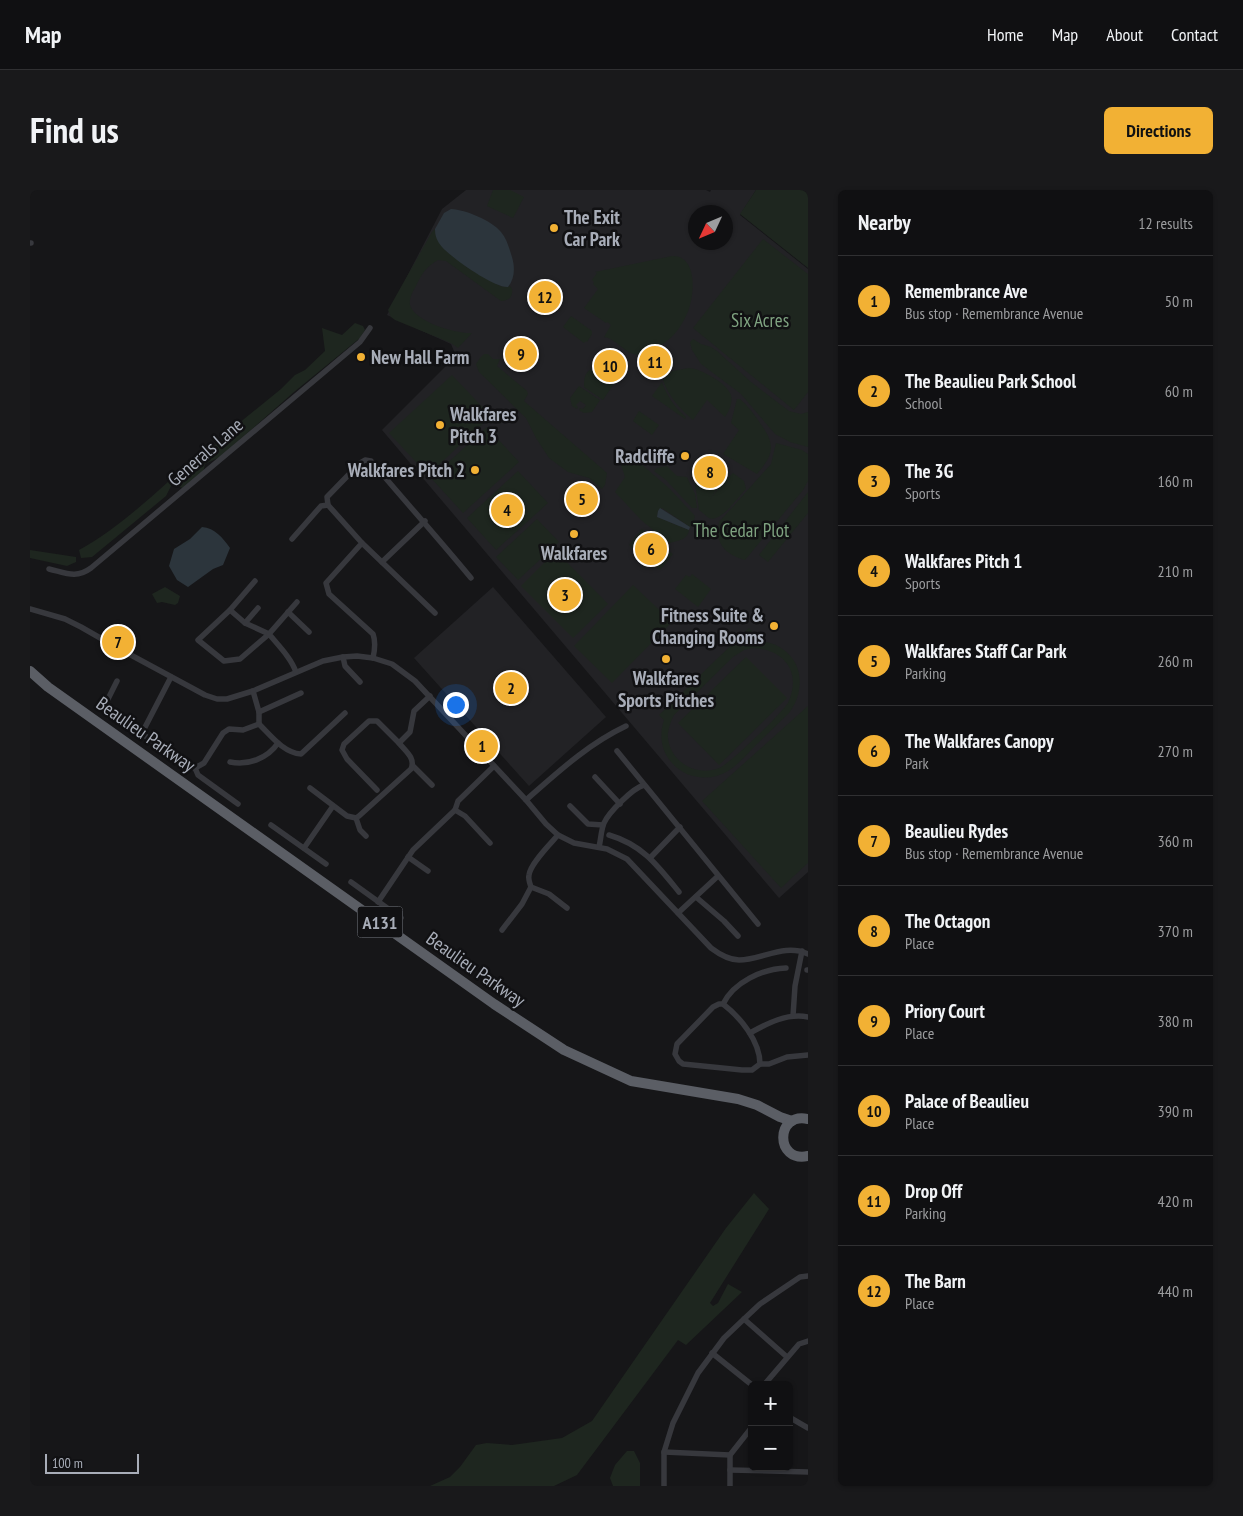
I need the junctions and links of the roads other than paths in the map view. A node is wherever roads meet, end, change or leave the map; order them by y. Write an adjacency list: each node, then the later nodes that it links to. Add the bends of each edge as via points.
1 (370, 328): 7 (street, Generals Lane, via 360,342 91,568 75,575)
2 (328, 505): 3 (street, via 327,497 365,460 371,461); 4 (street, via 320,506); 5 (street)
3 (425, 521): 6 (street); 8 (street)
4 (292, 539)
5 (362, 543): 6 (street); 22 (street, via 326,583 329,594 373,634 375,650)
6 (382, 562): 16 (street)
7 (49, 569)
8 (471, 578)
9 (255, 581): 13 (street)
10 (297, 602): 14 (street)
11 (258, 608): 18 (street)
12 (30, 609): 15 (street)
13 (230, 610): 18 (street); 20 (street, via 198,640 224,661 240,659)
14 (288, 612): 19 (street); 20 (street)
15 (41, 613): 17 (street); 25 (street, via 81,626)
16 (435, 613)
17 (30, 614)
18 (245, 623): 20 (street)
19 (308, 632)
20 (269, 634): 24 (street, via 292,661)
21 (343, 658): 22 (street); 24 (street, via 323,661); 27 (street, via 344,666)
22 (372, 658): 30 (street, via 405,672)
23 (30, 671): 89 (highway, Beaulieu Parkway / A131, via 48,687 494,1004 564,1050 631,1081 738,1099)
24 (296, 672): 28 (street)
25 (172, 677): 28 (street, via 217,699 227,700); 35 (street)
26 (118, 681): 35 (street, via 105,708)
27 (360, 682)
28 (253, 691): 31 (street)
29 (300, 692): 31 (street)
30 (430, 696): 37 (street, via 414,711 410,732); 41 (street)
31 (259, 712): 33 (street)
32 (344, 713): 36 (street, via 301,754 293,754)
33 (259, 724): 36 (street); 42 (street, via 223,734 204,763)
34 (626, 726): 48 (street, via 576,756)
35 (142, 734): 42 (street)
36 (278, 743): 39 (street, via 264,757 246,763)
37 (399, 743): 40 (street, via 412,758); 47 (street, via 374,720 344,744 342,750 346,758)
38 (617, 751): 44 (street)
39 (230, 762)
40 (413, 766): 45 (street); 54 (street)
41 (494, 766): 48 (street); 53 (street, via 458,801)
42 (195, 768): 49 (street, via 198,775)
43 (595, 778): 50 (street)
44 (644, 785): 50 (street); 57 (street)
45 (432, 786)
46 (310, 788): 51 (street)
47 (377, 790)
48 (526, 800): 58 (street)
49 (238, 804)
50 (620, 804): 56 (street)
51 (333, 806): 54 (street); 63 (street)
52 (570, 806): 56 (street, via 588,824)
53 (455, 810): 61 (street); 64 (street)
54 (356, 818): 60 (street)
55 (271, 825): 63 (street)
56 (603, 825): 62 (street)
57 (680, 827): 65 (street); 68 (street)
58 (558, 835): 62 (street, via 574,843); 70 (street, via 528,874)
59 (609, 835): 65 (street, via 625,840)
60 (366, 836)
61 (490, 843)
62 (600, 846): 75 (street, via 627,859)
63 (304, 848): 66 (street)
64 (408, 857): 67 (street); 73 (street)
65 (650, 858): 71 (street)
66 (326, 864)
67 (428, 871)
68 (718, 876): 72 (street); 77 (street)
69 (351, 882): 73 (street)
70 (531, 887): 74 (street, via 548,894); 78 (street)
71 (679, 892)
72 (696, 897): 75 (street); 79 (street)
73 (378, 902): 76 (street)
74 (567, 908)
75 (678, 913): 80 (street, via 711,948 730,958 740,960 778,951)
76 (401, 918)
77 (758, 924)
78 (502, 930)
79 (738, 936)
80 (802, 951): 81 (street); 84 (street)
81 (808, 954)
82 (786, 968): 83 (street, via 759,973 727,995)
83 (723, 1004): 86 (street); 88 (street, via 713,1007 677,1044 676,1058 689,1066 752,1070)
84 (793, 1016): 85 (street); 86 (street, via 765,1025)
85 (808, 1017)
86 (750, 1034): 88 (street)
87 (808, 1055): 88 (street)
88 (760, 1064)
89 (761, 1107): 91 (highway, Beaulieu Parkway / A131); 92 (highway)
90 (807, 1118): 91 (highway)
91 (792, 1121): 92 (highway, via 784,1130)
92 (783, 1137): 93 (highway, via 789,1152)
93 (807, 1157)
94 (808, 1276): 95 (street, via 760,1304)
95 (744, 1319): 97 (street); 98 (street)
96 (808, 1341): 98 (street, via 799,1344)
97 (712, 1353): 100 (street); 104 (street, via 677,1415)
98 (787, 1356): 99 (street)
99 (767, 1381)
100 (748, 1382)
101 (793, 1419): 102 (street)
102 (808, 1428)
103 (748, 1432): 105 (street)
104 (664, 1452): 105 (street); 108 (street)
105 (730, 1455): 106 (street)
106 (730, 1470): 107 (street); 109 (street)
107 (808, 1472)
108 (664, 1486)
109 (730, 1486)

